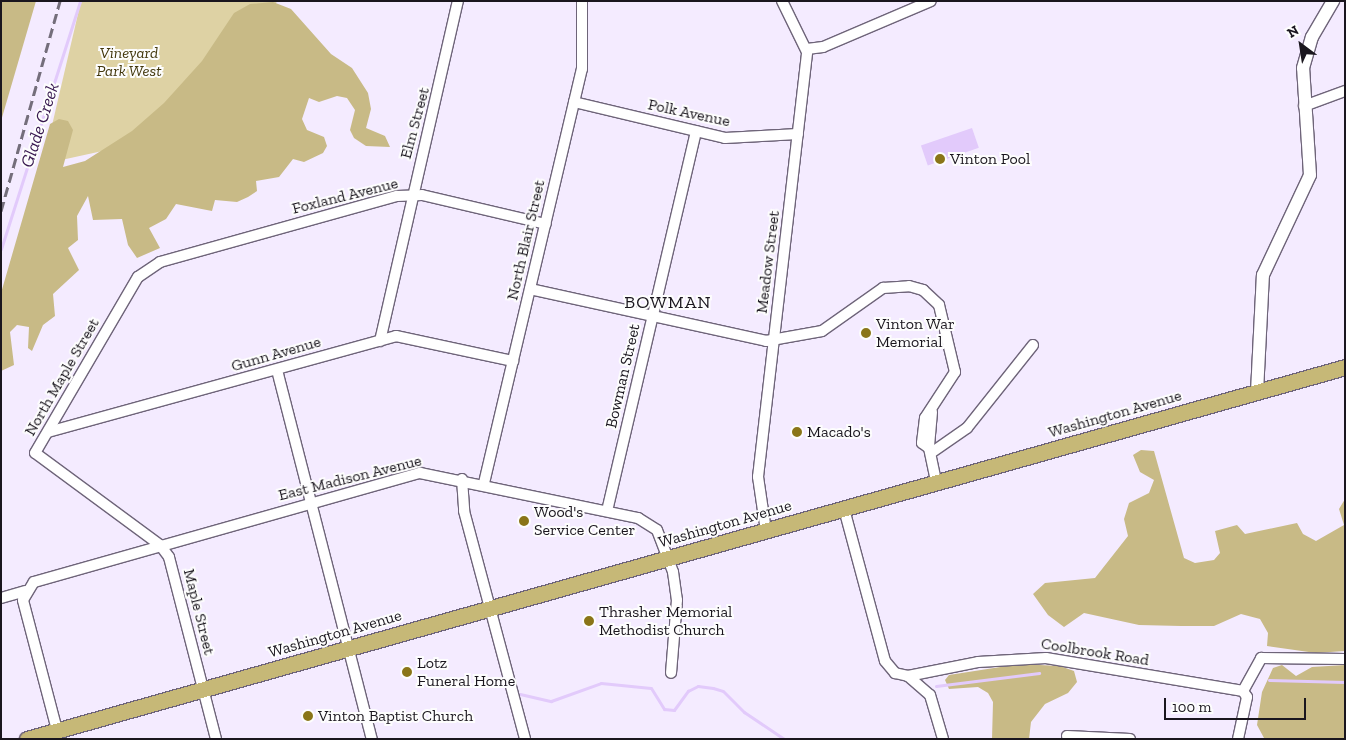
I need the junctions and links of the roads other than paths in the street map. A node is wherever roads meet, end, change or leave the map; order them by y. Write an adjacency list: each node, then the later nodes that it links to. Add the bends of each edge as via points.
1 (458, 1): 13 (street, Elm Street)
2 (582, 1): 9 (street, North Blair Street, via 583,53)
3 (782, 1): 7 (street)
4 (931, 1): 6 (street)
5 (1333, 1): 10 (street, via 1306,52)
6 (916, 4): 7 (street, via 823,47)
7 (807, 49): 12 (street, Meadow Street)
8 (1345, 91): 10 (street)
9 (574, 102): 11 (street, Polk Avenue); 14 (street, North Blair Street)
10 (1304, 106): 24 (street, via 1310,174 1263,276)
11 (696, 131): 12 (street, Polk Avenue, via 732,138); 17 (street, Bowman Street)
12 (798, 134): 18 (street, Meadow Street)
13 (412, 194): 14 (street, Foxland Avenue); 15 (street, Foxland Avenue); 19 (street, Elm Street)
14 (546, 224): 16 (street, North Blair Street)
15 (153, 264): 25 (street, North Maple Street, via 138,277)
16 (530, 288): 17 (street); 21 (street, North Blair Street)
17 (652, 317): 18 (street, via 761,340); 32 (street, Bowman Street)
18 (774, 339): 26 (street, via 822,331 883,288 909,286 923,290 939,305 955,372 932,412); 33 (street, Meadow Street, via 757,489)
19 (380, 341): 21 (street, Gunn Avenue, via 410,336); 23 (street, Gunn Avenue)
20 (1033, 345): 26 (street, via 967,428)
21 (513, 361): 29 (street, North Blair Street)
22 (1345, 367): 24 (main road, Washington Avenue)
23 (278, 370): 25 (street, Gunn Avenue); 30 (street)
24 (1257, 392): 28 (main road, Washington Avenue)
25 (48, 432): 34 (street, North Maple Street, via 35,453)
26 (930, 450): 28 (street)
27 (462, 479): 29 (street, East Madison Avenue); 30 (street, East Madison Avenue, via 417,474); 38 (street, via 464,511)
28 (936, 482): 31 (main road, Washington Avenue)
29 (484, 484): 32 (street, East Madison Avenue)
30 (311, 502): 34 (street, East Madison Avenue); 39 (street)
31 (844, 508): 33 (main road, Washington Avenue); 42 (street, via 885,660 895,673)
32 (607, 512): 35 (street, East Madison Avenue, via 638,518 657,530)
33 (766, 531): 35 (main road, Washington Avenue)
34 (160, 545): 36 (street, East Madison Avenue, via 34,582); 43 (street, Maple Street, via 176,576)
35 (667, 559): 38 (main road, Washington Avenue); 41 (street, East Madison Avenue, via 677,600)
36 (25, 591): 37 (street, East Madison Avenue); 45 (street, via 23,600)
37 (1, 598)
38 (491, 609): 39 (main road, Washington Avenue); 50 (street)
39 (347, 648): 43 (main road, Washington Avenue); 49 (street)
40 (1345, 659): 44 (street, via 1267,656 1257,662)
41 (670, 672)
42 (908, 676): 44 (street, Coolbrook Road, via 978,662 1046,658); 51 (street, via 930,695)
43 (203, 689): 45 (main road, Washington Avenue); 48 (street, Maple Street)
44 (1243, 691): 53 (street, via 1247,697)
45 (57, 730): 47 (main road, Washington Avenue)
46 (1067, 736): 52 (street)
47 (27, 739)
48 (216, 739)
49 (372, 739)
50 (525, 739)
51 (943, 739)
52 (1130, 739)
53 (1238, 739)

